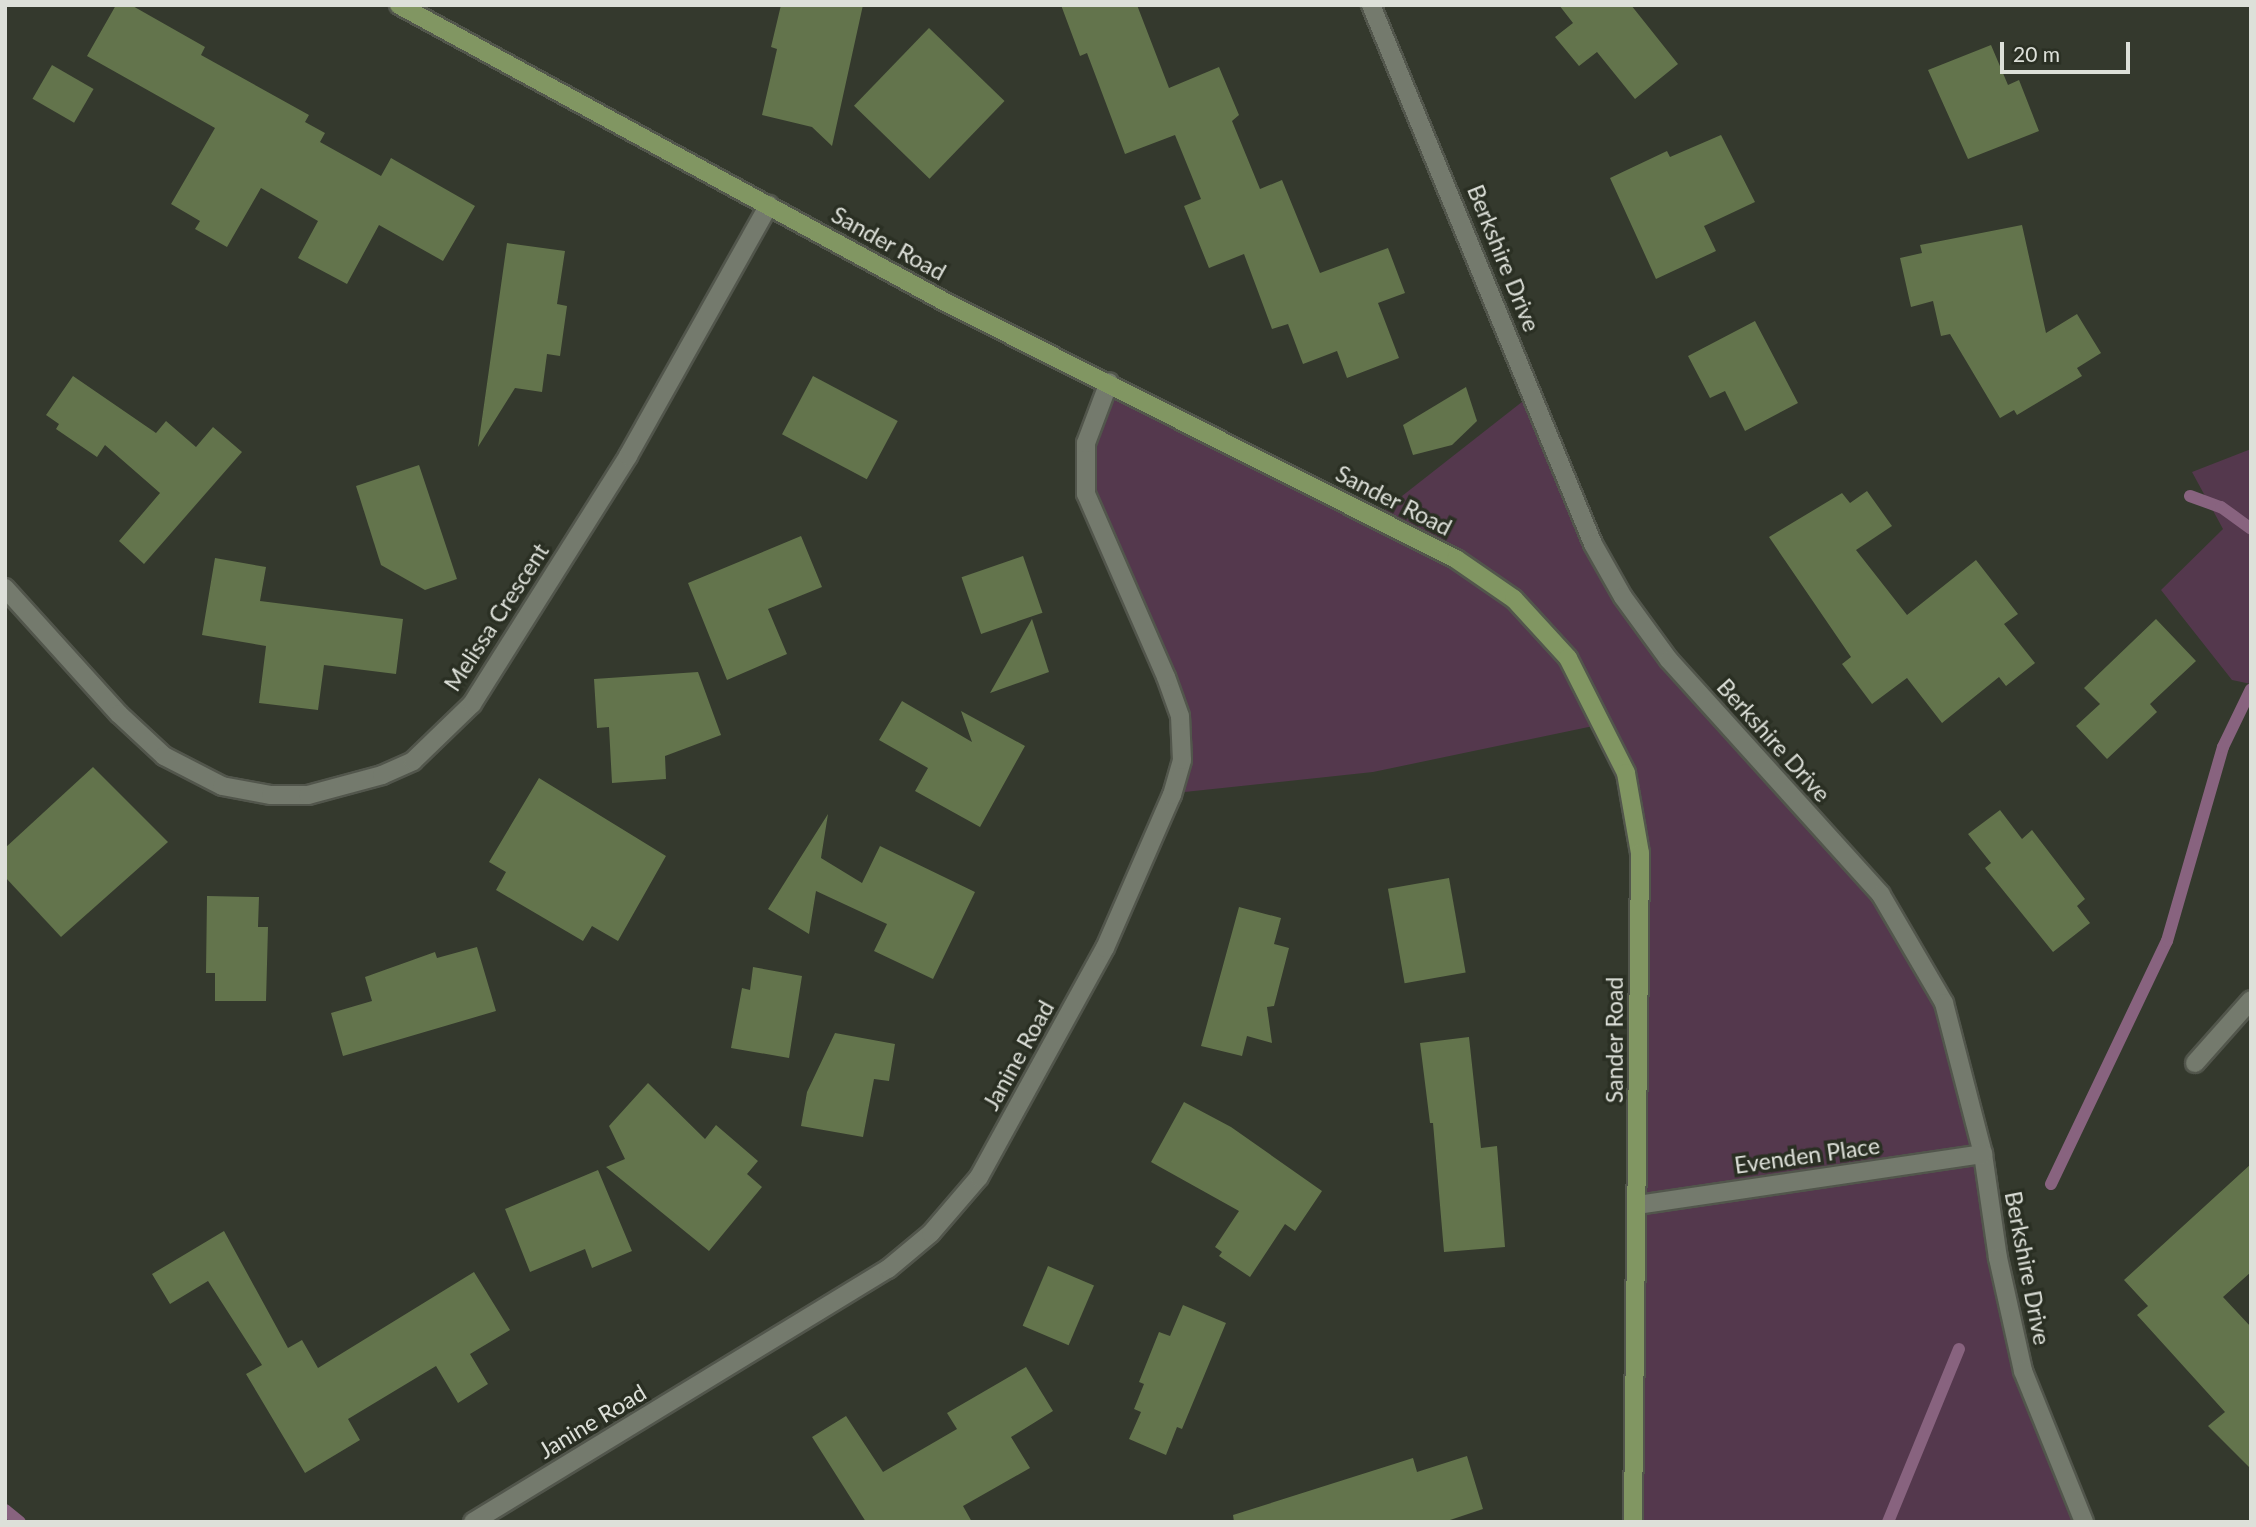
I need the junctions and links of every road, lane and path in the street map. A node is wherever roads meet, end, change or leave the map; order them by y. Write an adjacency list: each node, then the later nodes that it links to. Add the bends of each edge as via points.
1 (399, 5): 3 (main road, Sander Road)
2 (1371, 5): 8 (street, Berkshire Drive, via 1593,544 1623,597 1668,660 1881,895 1944,1003)
3 (769, 205): 4 (main road, Sander Road, via 947,303); 5 (street, Melissa Crescent, via 628,456 472,704 413,761 382,775 308,795 271,795 222,786 164,756 119,714)
4 (1109, 382): 9 (main road, Sander Road, via 1456,559 1514,599 1568,658 1626,774 1640,853); 10 (street, Janine Road, via 1086,443 1086,494 1167,677 1180,716 1182,760 1172,795 1105,948 985,1165 959,1203 888,1269)
5 (5, 588)
6 (2251, 1000): 7 (street)
7 (2195, 1063)
8 (1983, 1154): 9 (street, Evenden Place); 12 (street, Berkshire Drive, via 1998,1258 2023,1371)
9 (1637, 1205): 11 (main road, Sander Road)
10 (473, 1522)
11 (1633, 1522)
12 (2084, 1522)

